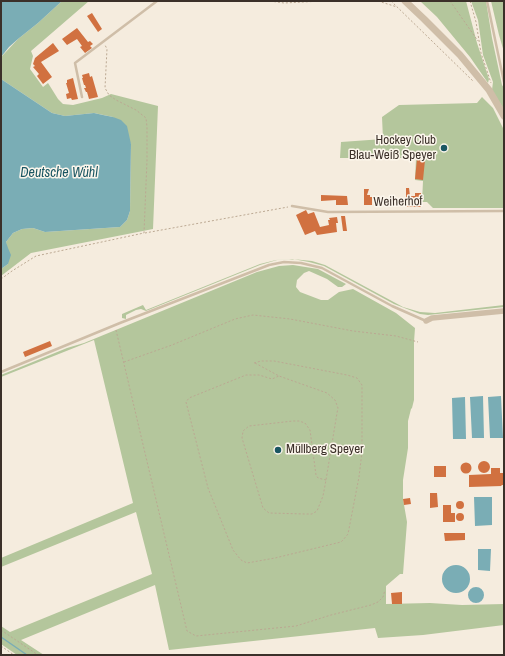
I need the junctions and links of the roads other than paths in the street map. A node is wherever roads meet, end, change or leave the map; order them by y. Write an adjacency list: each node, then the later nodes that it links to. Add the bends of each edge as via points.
1 (157, 1): 5 (lane, via 75,64)
2 (405, 1): 6 (street, via 460,55 489,90)
3 (487, 1): 4 (lane)
4 (504, 82)
5 (82, 97)
6 (504, 116)
7 (292, 206): 8 (lane, Weiherhof, via 328,212)
8 (504, 212)
9 (504, 311): 10 (street, via 432,318)
10 (426, 322): 11 (lane, via 322,268 292,262 269,265)
11 (1, 372)

